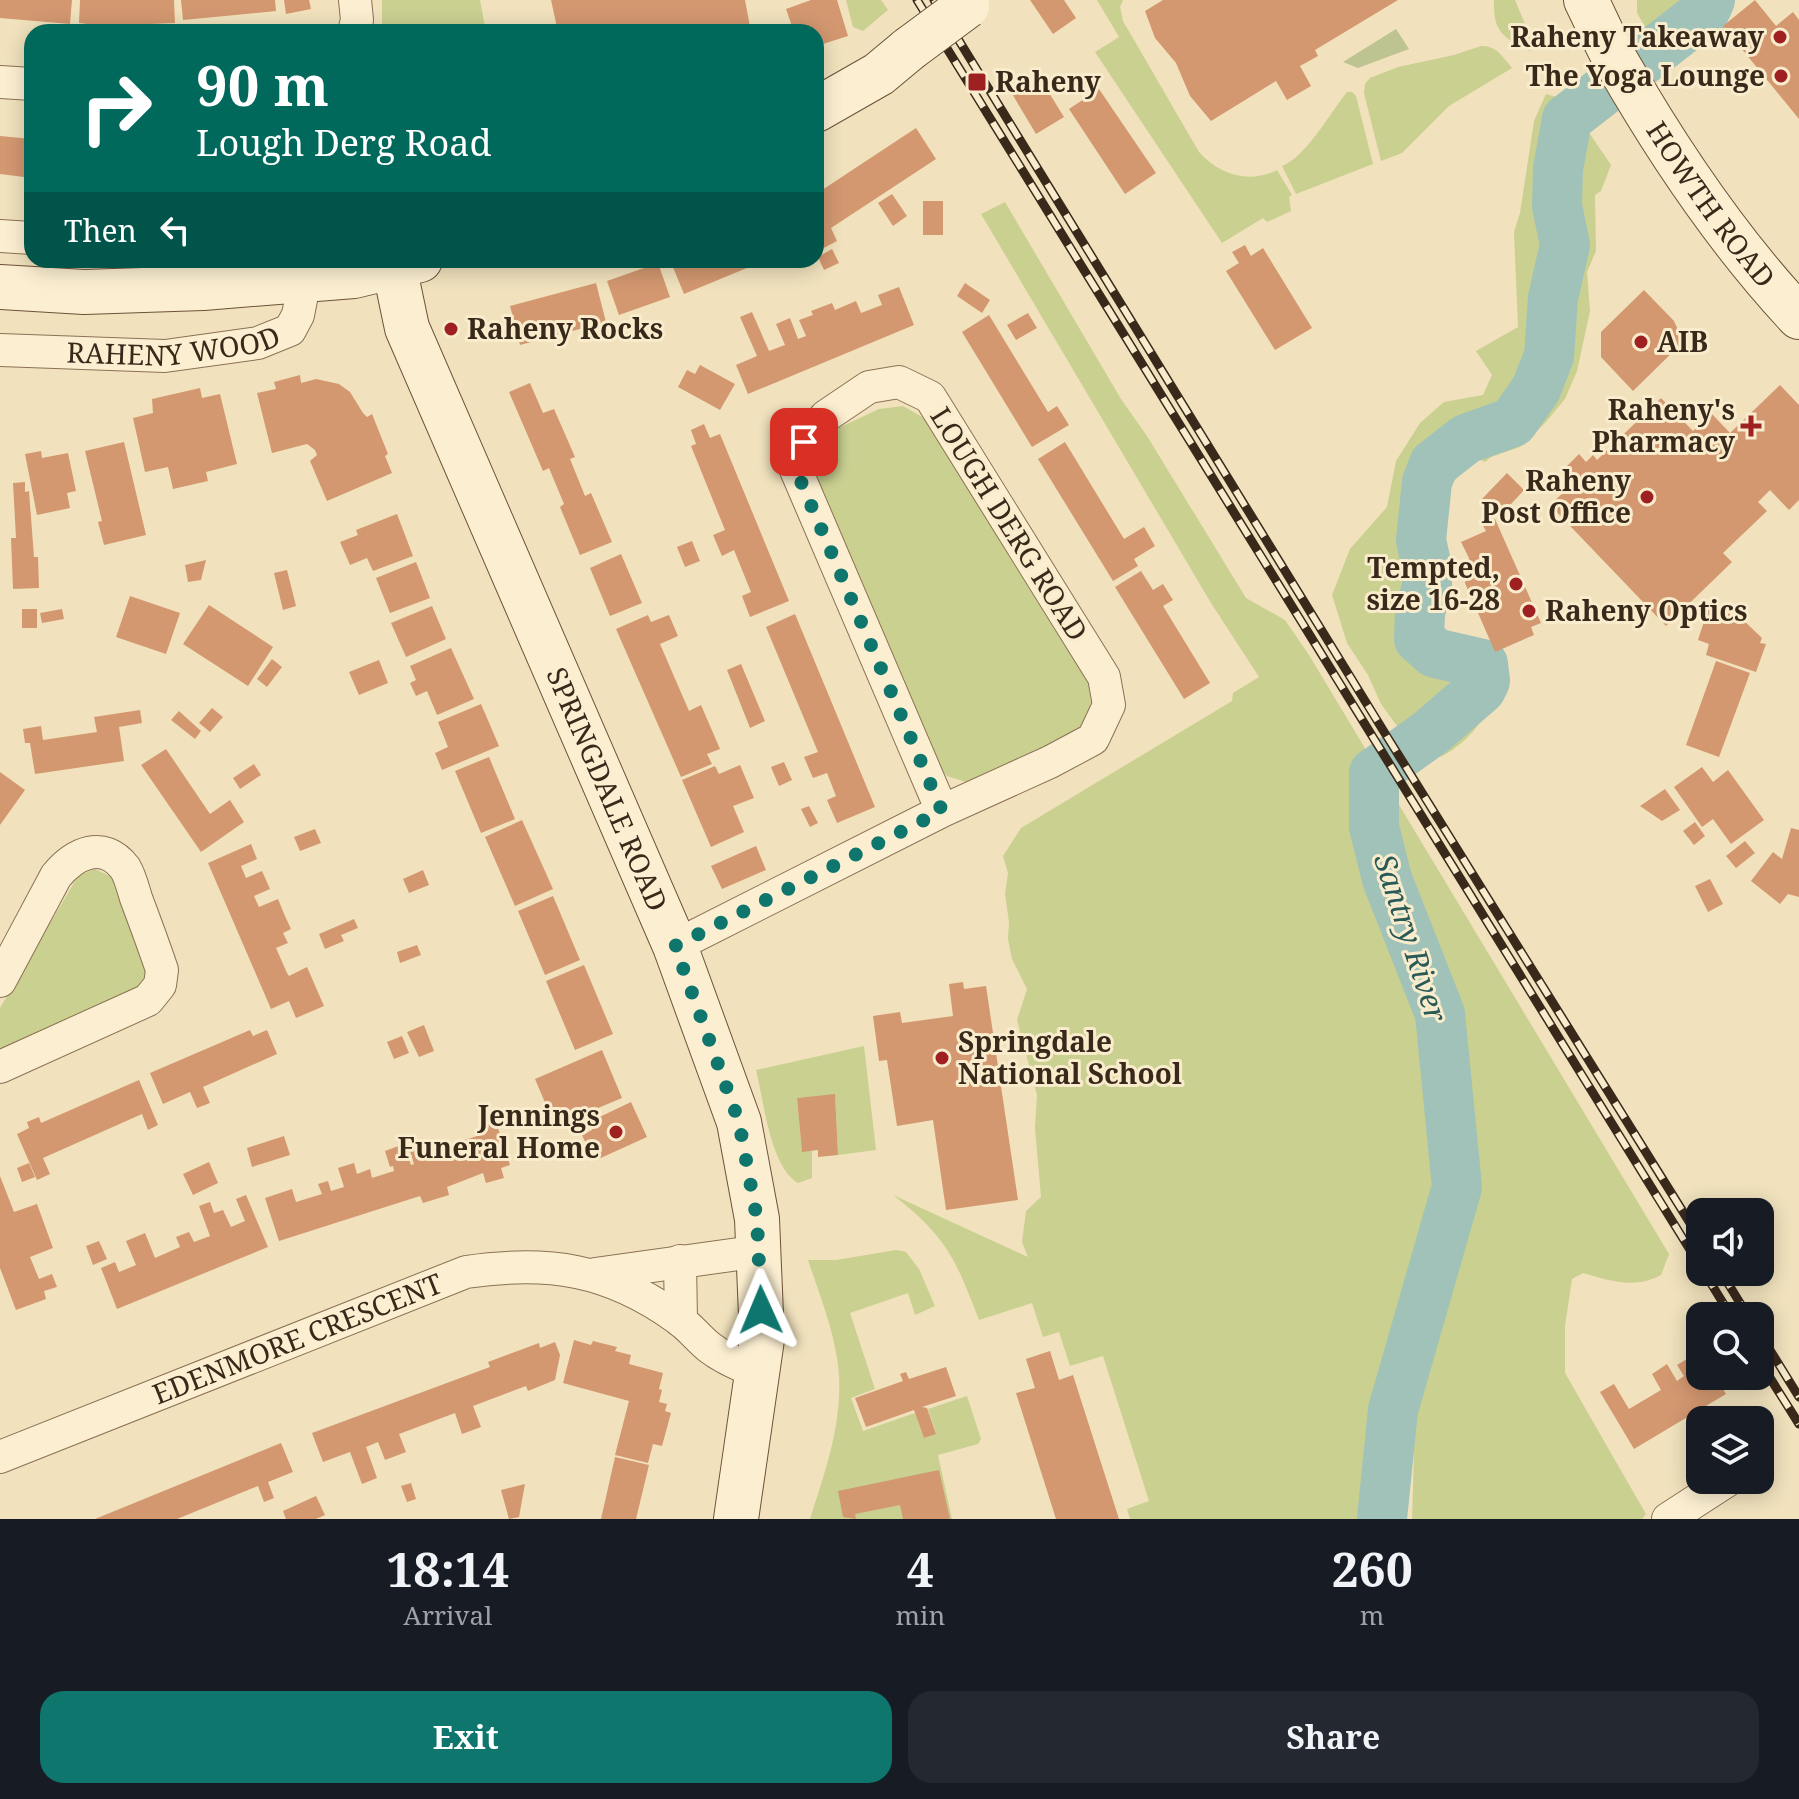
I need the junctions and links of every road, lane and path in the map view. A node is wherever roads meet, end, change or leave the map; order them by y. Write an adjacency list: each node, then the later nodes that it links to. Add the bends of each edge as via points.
1 (355, 0): 4 (street)
2 (1586, 0): 15 (street, HOWTH ROAD, via 1663,139 1725,230)
3 (971, 3): 7 (street, bridge, via 879,74)
4 (356, 24)
5 (0, 82): 6 (street)
6 (24, 84)
7 (824, 105)
8 (0, 236): 9 (street)
9 (24, 238)
10 (387, 268): 13 (street)
11 (407, 268): 18 (street, SPRINGDALE ROAD, via 407,328)
12 (202, 274): 13 (street); 14 (street, via 84,292)
13 (305, 279): 16 (street, RAHENY WOOD, via 290,330 258,343 165,356)
14 (0, 287)
15 (1799, 317)
16 (0, 350)
17 (942, 811): 17 (street, LOUGH DERG ROAD, via 1093,739 1109,705 1104,677 930,397 899,382 869,387 826,416 804,442 796,470); 18 (street, LOUGH DERG ROAD)
18 (675, 946): 21 (street, SPRINGDALE ROAD, via 739,1122)
19 (0, 981): 20 (street, via 67,863 94,852 113,856 126,869 162,970 160,985 148,1000)
20 (0, 1067)
21 (760, 1251): 22 (street, EDENMORE CRESCENT); 25 (street, SPRINGDALE ROAD)
22 (680, 1261): 23 (street, EDENMORE CRESCENT); 24 (street)
23 (591, 1274): 24 (street, EDENMORE CRESCENT, via 656,1303); 26 (street, EDENMORE CRESCENT, via 510,1266 466,1272)
24 (681, 1321): 25 (street, EDENMORE CRESCENT, via 724,1357)
25 (758, 1373): 28 (street, SPRINGDALE ROAD)
26 (3, 1446)
27 (1706, 1494): 29 (street)
28 (736, 1519)
29 (1668, 1519)

